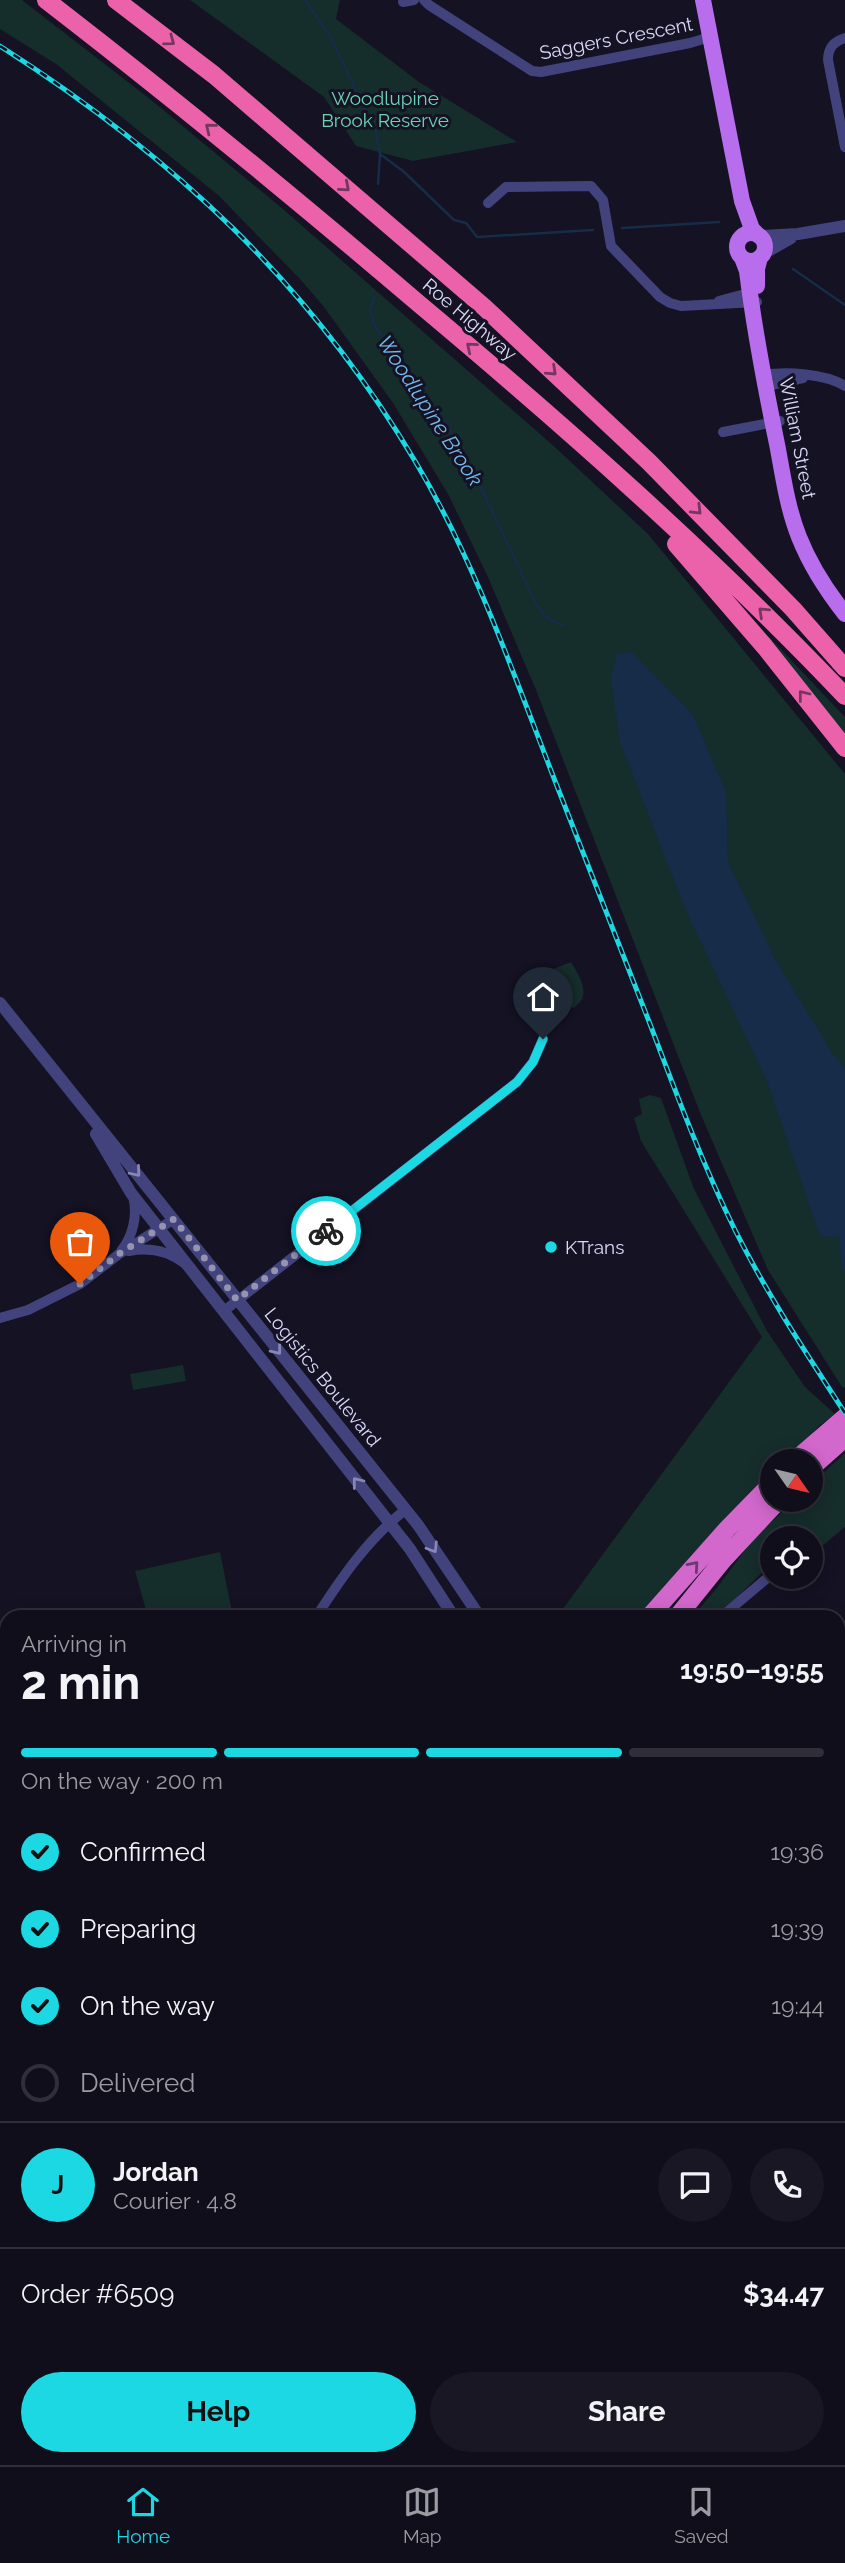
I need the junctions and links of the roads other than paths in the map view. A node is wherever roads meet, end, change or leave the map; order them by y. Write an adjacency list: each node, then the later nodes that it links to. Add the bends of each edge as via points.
1 (46, 0): 20 (highway, Roe Highway, one-way to 1, via 263,172)
2 (116, 0): 22 (highway, Roe Highway, one-way to 22, via 214,75 484,307 649,462)
3 (425, 0): 5 (street, Saggers Crescent, via 532,71)
4 (699, 0): 5 (main road)
5 (706, 38): 11 (main road, via 742,201); 12 (main road)
6 (845, 38): 7 (street, via 832,45 828,60)
7 (845, 147)
8 (488, 203): 15 (street, via 506,187 591,186 603,200 611,246 650,289 670,303 681,306)
9 (845, 226): 10 (street)
10 (798, 234): 11 (street); 13 (street)
11 (759, 236): 12 (main road, via 748,233); 13 (main road, via 764,244)
12 (741, 237): 14 (main road, via 737,250)
13 (762, 255): 14 (main road, via 750,261); 15 (main road, William Street)
14 (742, 258): 15 (main road, William Street)
15 (754, 297): 16 (main road, William Street)
16 (768, 380): 17 (street, via 792,373 823,377); 18 (main road, William Street)
17 (845, 386)
18 (776, 422): 19 (street); 21 (main road, William Street, via 801,513 819,557); 23 (main road, William Street, via 782,475 799,538)
19 (723, 432)
20 (615, 473): 26 (highway, Roe Highway, one-way to 20); 27 (highway, one-way to 20)
21 (845, 598)
22 (793, 609): 24 (highway); 25 (highway, Roe Highway)
23 (845, 614)
24 (845, 659)
25 (845, 668)
26 (845, 696)
27 (845, 748)
28 (0, 1003): 30 (street, Logistics Boulevard)
29 (543, 1039): 36 (street, via 517,1082)
30 (76, 1101): 31 (street, Logistics Boulevard); 32 (street, Logistics Boulevard, one-way to 32)
31 (132, 1195): 33 (street, Logistics Boulevard); 34 (street, via 133,1228)
32 (174, 1219): 33 (street); 36 (street, Logistics Boulevard)
33 (160, 1229): 34 (street); 35 (street, Logistics Boulevard)
34 (119, 1254): 35 (street, via 148,1248 164,1252); 38 (street, via 54,1298)
35 (194, 1273): 37 (street, Logistics Boulevard)
36 (237, 1300): 37 (street); 43 (street, Logistics Boulevard, one-way to 43)
37 (224, 1311): 45 (street, Logistics Boulevard, one-way to 37)
38 (0, 1318)
39 (845, 1417): 40 (highway)
40 (833, 1441): 41 (highway)
41 (817, 1449)
42 (760, 1495): 50 (highway, one-way to 42)
43 (405, 1510): 45 (street); 49 (street, Logistics Boulevard, one-way to 49)
44 (768, 1512): 51 (highway)
45 (389, 1522): 47 (street, via 349,1567); 48 (street, Logistics Boulevard)
46 (760, 1584): 52 (street)
47 (321, 1610)
48 (449, 1610)
49 (475, 1610)
50 (655, 1610)
51 (683, 1610)
52 (729, 1610)

